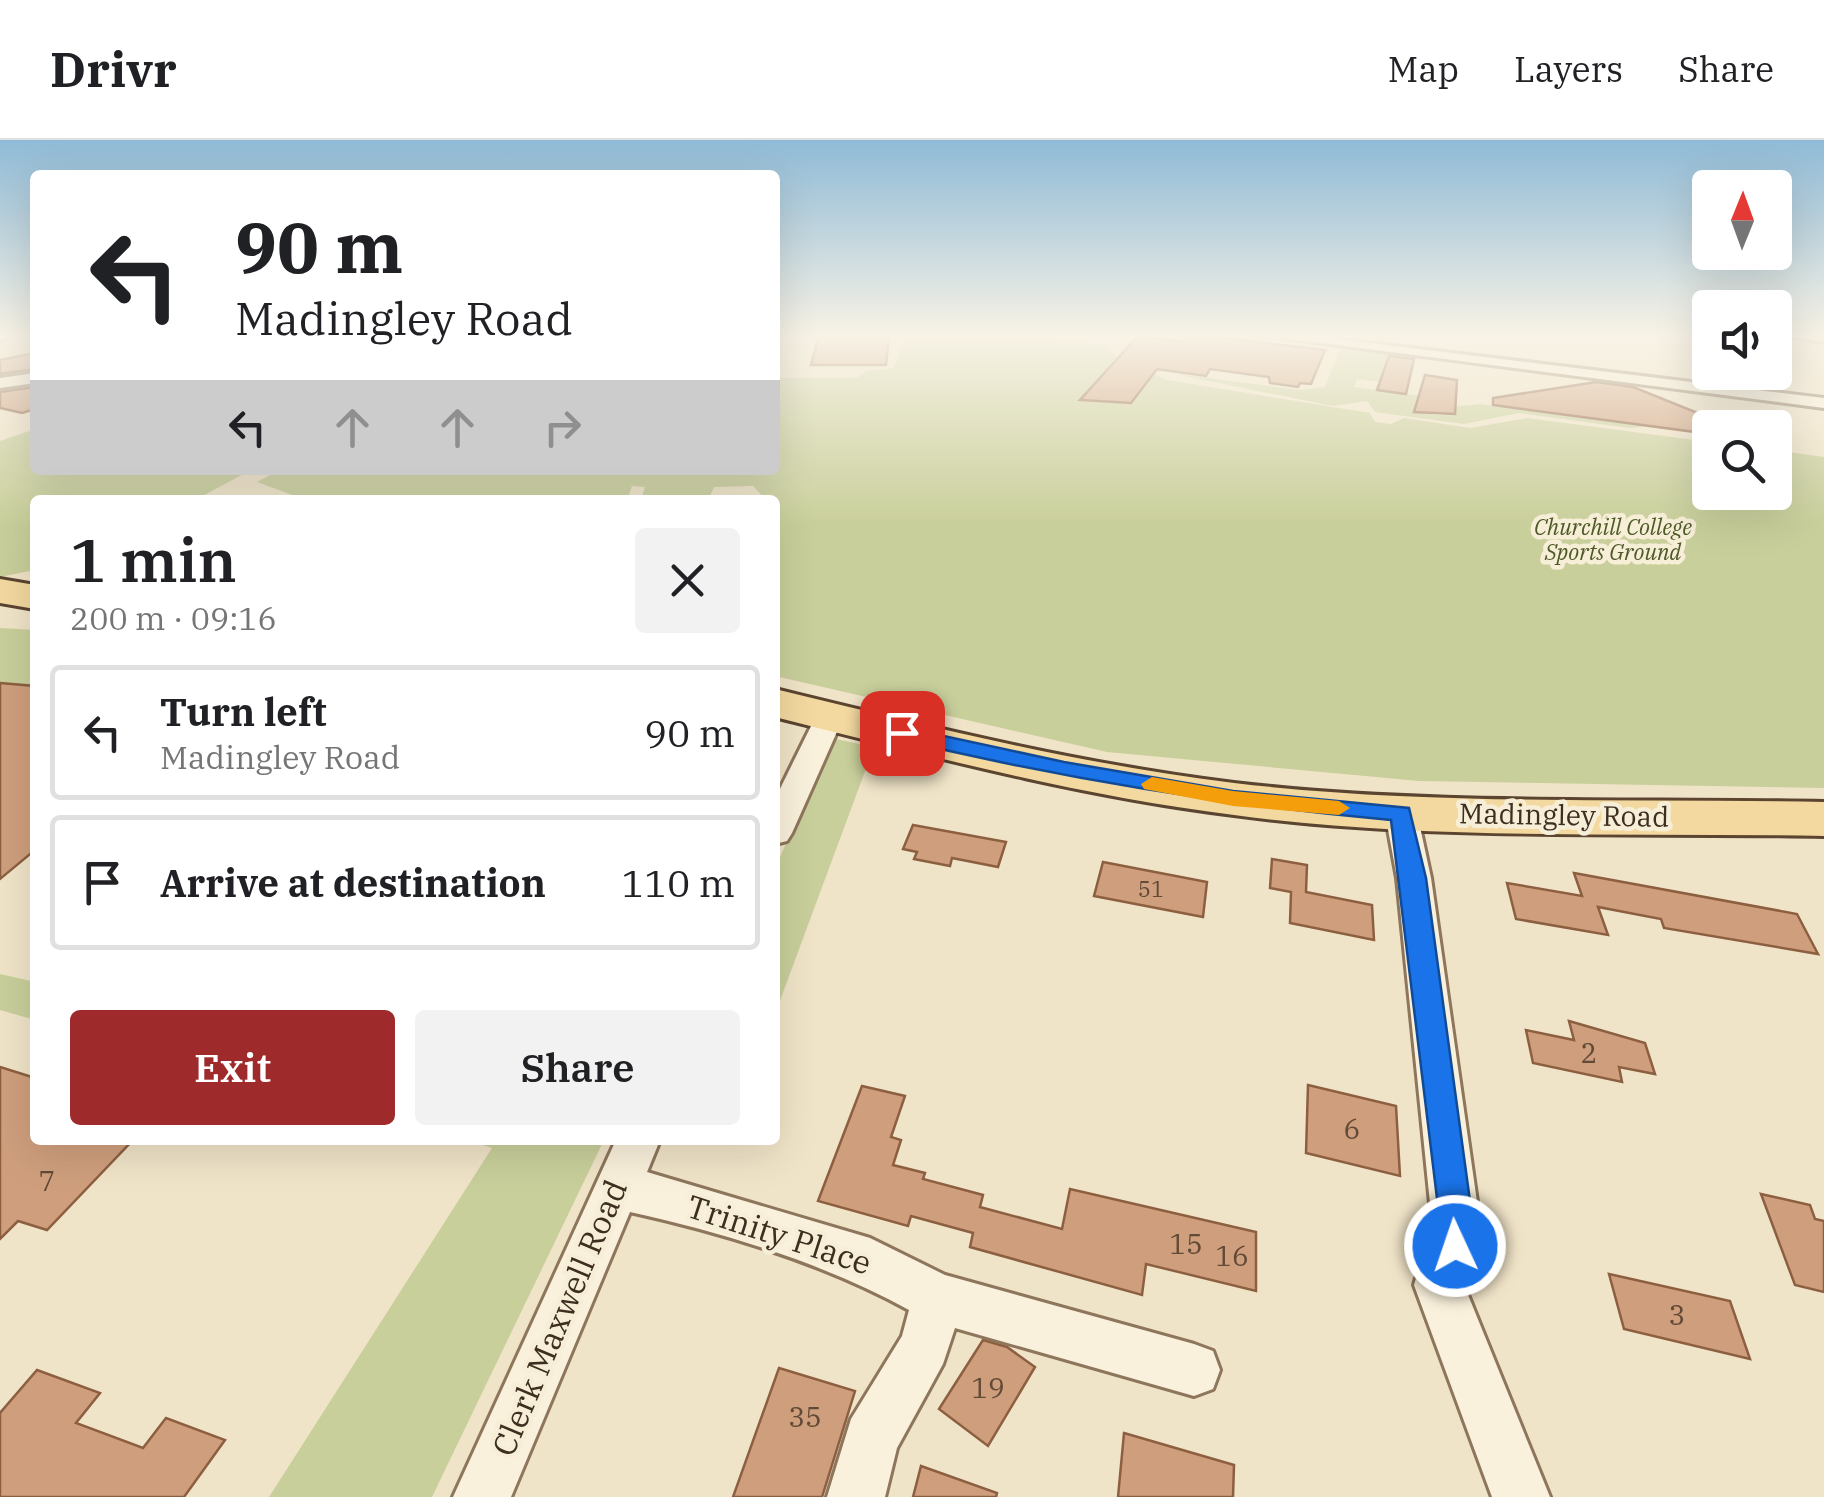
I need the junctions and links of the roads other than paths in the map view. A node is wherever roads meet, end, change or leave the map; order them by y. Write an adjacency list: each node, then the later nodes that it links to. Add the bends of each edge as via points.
1 (1770, 397): 2 (street)
2 (1824, 404)
3 (0, 591): 4 (main road)
4 (30, 596)
5 (0, 614): 6 (main road)
6 (30, 616)
7 (780, 704): 8 (main road, Madingley Road)
8 (830, 716): 9 (main road, Madingley Road, via 1064,769 1233,798); 11 (street)
9 (1401, 814): 10 (main road, Madingley Road); 18 (street, via 1456,1223 1455,1246 1439,1285)
10 (1824, 818)
11 (780, 822)
12 (636, 1145): 13 (street, Clerk Maxwell Road)
13 (616, 1187): 14 (street, Trinity Place, via 689,1203 870,1262); 16 (street, Clerk Maxwell Road)
14 (938, 1298): 15 (street, Trinity Place); 17 (street, via 925,1346 872,1439)
15 (1194, 1370)
16 (482, 1497)
17 (856, 1497)
18 (1521, 1497)

